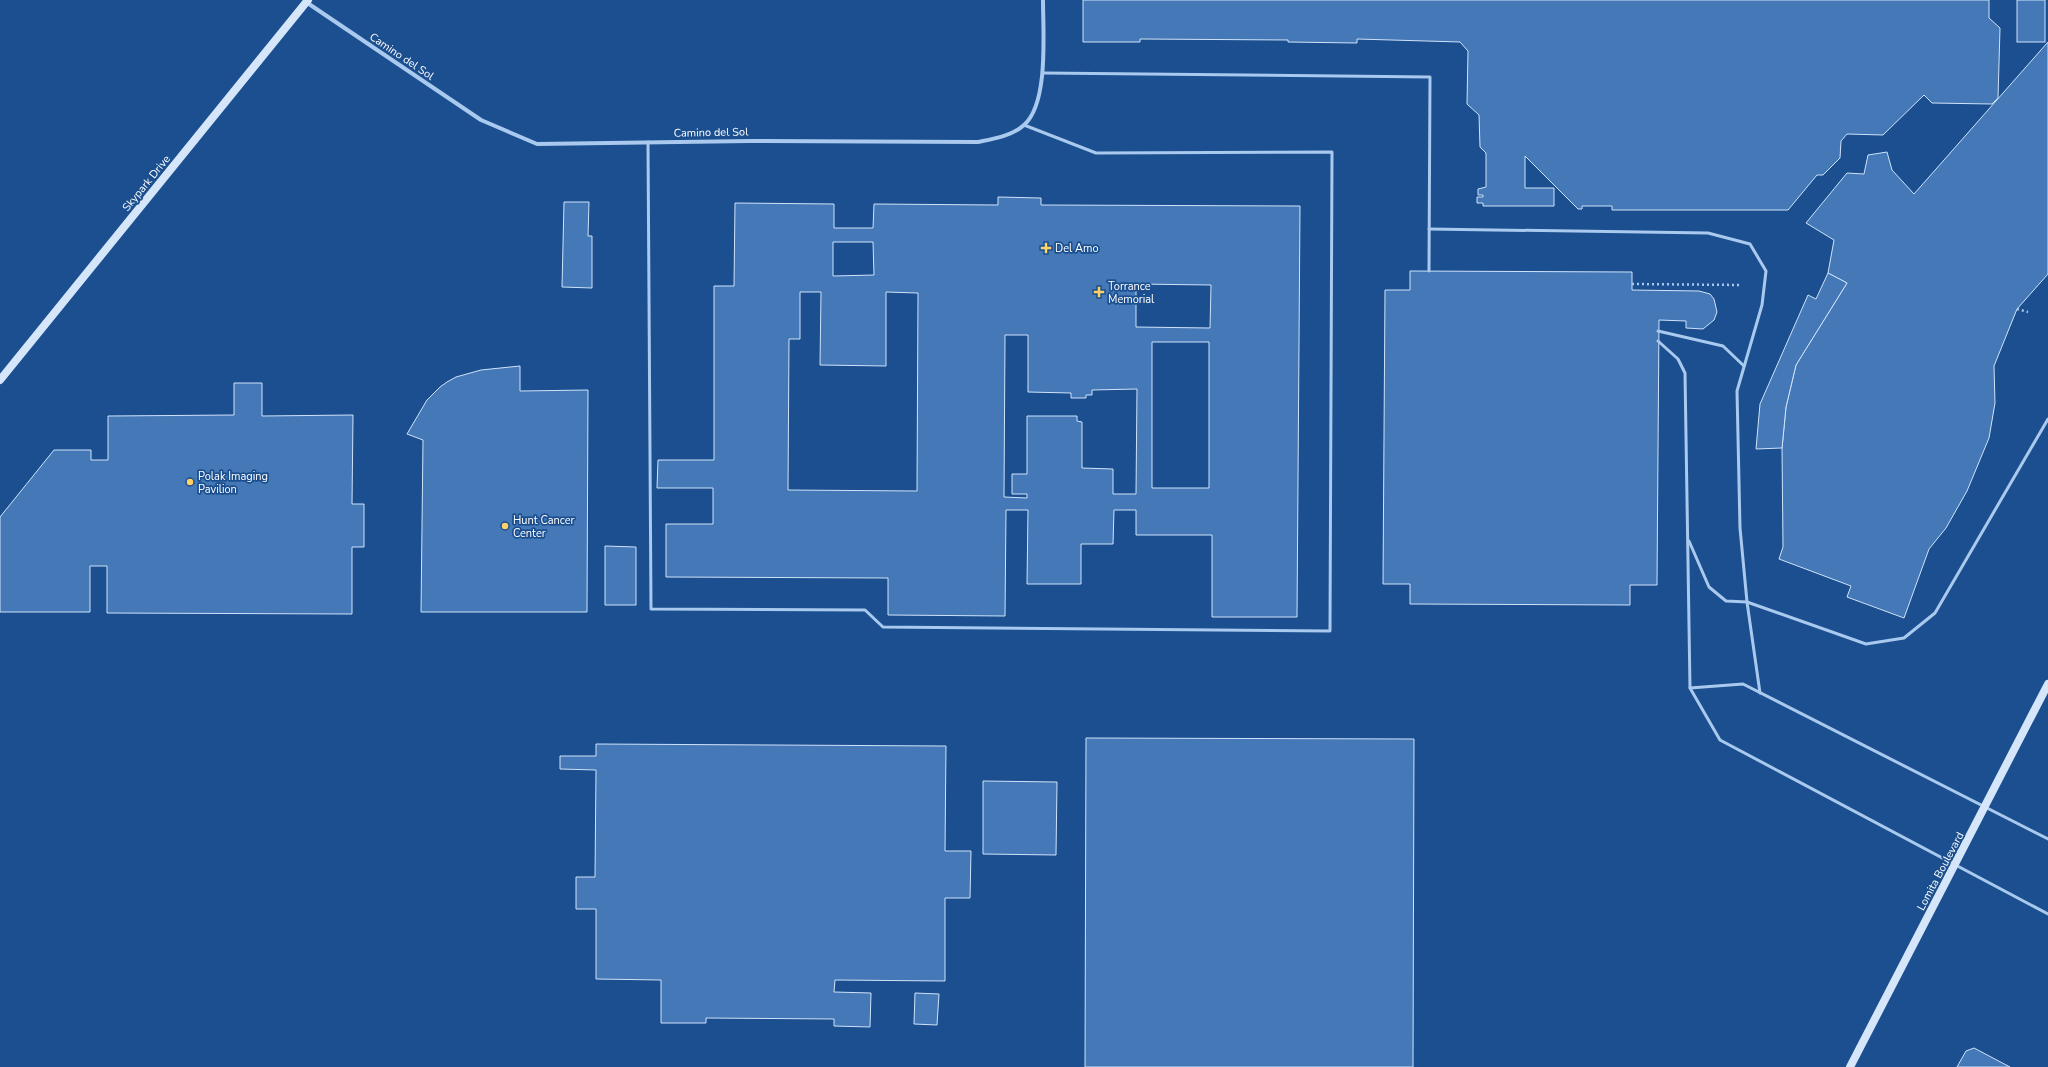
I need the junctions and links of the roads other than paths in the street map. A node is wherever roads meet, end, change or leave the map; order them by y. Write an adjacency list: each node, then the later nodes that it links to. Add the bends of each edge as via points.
1 (1043, 0): 3 (street, Camino del Sol)
2 (307, 1): 5 (street, Camino del Sol, via 481,120 537,144); 11 (main road, Skypark Drive)
3 (1043, 73): 4 (street, Camino del Sol, via 1035,109); 6 (lane, via 1430,77)
4 (1024, 125): 5 (street, Camino del Sol, via 1003,136 978,142); 5 (lane, via 1096,153 1332,152 1330,631 884,627 865,610 651,609)
5 (648, 142)
6 (1429, 229): 7 (lane); 10 (lane, via 1708,233 1750,244 1766,271 1762,305)
7 (1429, 271)
8 (1658, 331): 10 (lane, via 1723,346)
9 (1658, 341): 13 (lane, via 1678,359 1685,373)
10 (1744, 366): 14 (lane, via 1737,391 1740,528)
11 (0, 380)
12 (2048, 419): 14 (lane, via 1935,613 1904,638 1866,644)
13 (1688, 539): 14 (lane, via 1709,587 1726,601); 16 (lane)
14 (1747, 602): 17 (lane)
15 (2048, 684): 18 (main road, Lomita Boulevard)
16 (1690, 688): 17 (lane, via 1743,684); 20 (lane, via 1720,740)
17 (1760, 693): 18 (lane)
18 (1985, 807): 19 (lane); 20 (main road, Lomita Boulevard)
19 (2048, 839)
20 (1955, 866): 21 (lane); 22 (main road, Lomita Boulevard)
21 (2048, 914)
22 (1850, 1067)

